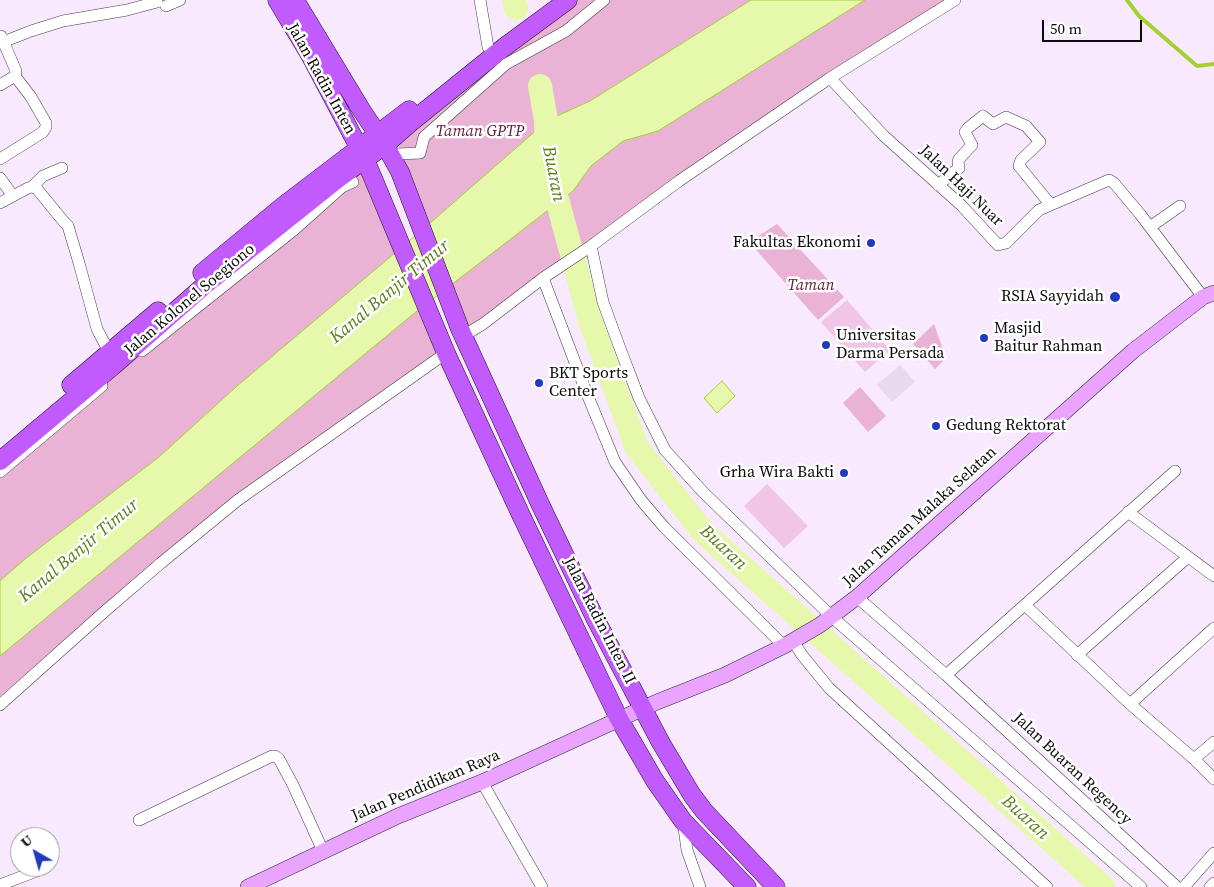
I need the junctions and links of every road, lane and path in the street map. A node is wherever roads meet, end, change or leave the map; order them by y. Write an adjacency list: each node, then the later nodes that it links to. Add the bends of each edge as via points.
1 (180, 0): 8 (street, via 63,21)
2 (277, 0): 14 (main road, Jalan Radin Inten)
3 (295, 0): 13 (main road, Jalan Radin Inten, via 362,111)
4 (480, 0): 9 (street)
5 (604, 0): 9 (street, via 566,31)
6 (955, 0): 11 (street)
7 (558, 2): 9 (main road)
8 (2, 38): 10 (street, via 16,71)
9 (499, 50): 13 (main road); 13 (main road, via 410,123); 13 (street, via 424,138 420,153)
10 (14, 76): 12 (street); 15 (street, via 31,97 46,127)
11 (830, 78): 20 (street, Jalan Haji Nuar, via 884,136); 29 (street, via 679,181)
12 (0, 85)
13 (389, 149): 14 (main road, Jalan Kolonel Soegiono); 22 (main road, Jalan Radin Inten)
14 (362, 154): 18 (main road, Jalan Radin Inten); 19 (main road, Jalan Kolonel Soegiono); 34 (main road, Jalan Kolonel Soegiono, via 227,252)
15 (0, 159)
16 (62, 168): 21 (street, via 43,176)
17 (0, 178): 23 (street)
18 (372, 179): 19 (main road, via 366,176); 27 (main road, Jalan Radin Inten)
19 (346, 180): 36 (main road, Jalan Kolonel Soegiono, via 205,285); 38 (street, via 294,229 152,343)
20 (938, 185): 25 (street, Jalan Haji Nuar, via 1001,245); 25 (street, via 959,168 959,159 972,146 965,131 984,116 993,124 1006,117 1023,124 1040,142 1019,164)
21 (32, 188): 23 (street); 34 (street, via 68,226 97,329)
22 (407, 192): 32 (main road, Jalan Radin Inten II)
23 (13, 196): 24 (street)
24 (0, 203)
25 (1050, 204): 28 (street, Jalan Haji Nuar, via 1109,180)
26 (1180, 206): 28 (street)
27 (384, 209): 33 (main road, Jalan Radin Inten II)
28 (1150, 227): 31 (street, Jalan Haji Nuar)
29 (591, 246): 30 (street); 44 (street, via 603,302 620,352 665,450)
30 (543, 278): 32 (street, via 483,324); 46 (street, via 616,462 641,500 664,527)
31 (1208, 295): 42 (street, Jalan Taman Malaka Selatan, via 1133,351)
32 (462, 333): 51 (main road, Jalan Radin Inten II, via 596,620)
33 (443, 346): 50 (street, via 161,562); 52 (main road, Jalan Radin Inten II)
34 (109, 352): 35 (main road, Jalan Kolonel Soegiono)
35 (0, 449)
36 (0, 461)
37 (1175, 471): 39 (street)
38 (0, 472)
39 (1128, 512): 40 (street); 43 (street)
40 (1188, 556): 41 (street); 47 (street)
41 (1214, 576)
42 (858, 597): 44 (street, Jalan Taman Malaka Selatan); 48 (street, Jalan Buaran Regency)
43 (1025, 605): 47 (street); 48 (street)
44 (826, 621): 46 (street, Jalan Taman Malaka Selatan); 70 (street)
45 (1214, 628): 49 (street)
46 (791, 642): 51 (street, Jalan Taman Malaka Selatan, via 725,675); 69 (street, via 829,688)
47 (1077, 655): 49 (street)
48 (946, 675): 71 (street, Jalan Buaran Regency)
49 (1130, 704): 54 (street)
50 (0, 705)
51 (643, 708): 52 (street, Jalan Taman Malaka Selatan); 68 (main road, Jalan Radin Inten II, via 692,795)
52 (619, 719): 56 (street, Jalan Pendidikan Raya); 58 (main road, Jalan Radin Inten II)
53 (1214, 742): 54 (street)
54 (1194, 760): 55 (street)
55 (1214, 779)
56 (482, 782): 59 (street, Jalan Pendidikan Raya); 65 (street)
57 (139, 820): 59 (street, via 275,756 293,785)
58 (683, 821): 66 (street, via 687,850); 67 (main road, Jalan Radin Inten II)
59 (323, 851): 64 (street, Jalan Pendidikan Raya)
60 (1214, 853): 72 (street)
61 (22, 877): 63 (street)
62 (1214, 882): 73 (street)
63 (0, 885)
64 (248, 887)
65 (541, 887)
66 (700, 887)
67 (747, 887)
68 (776, 887)
69 (1047, 887)
70 (1141, 887)
71 (1177, 887)
72 (1184, 887)
73 (1210, 887)

